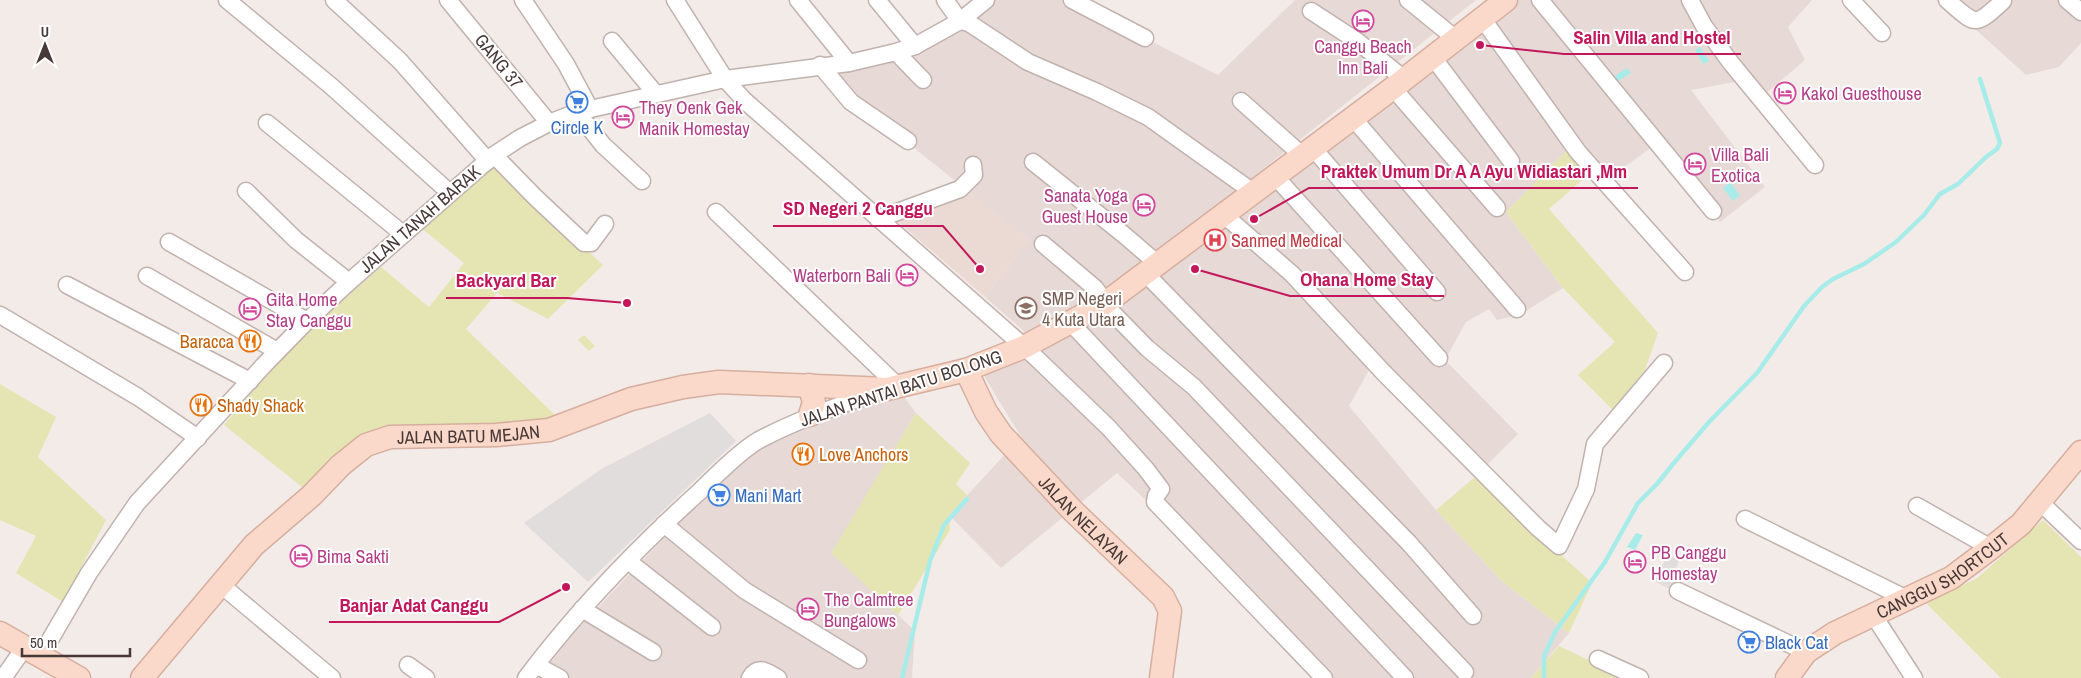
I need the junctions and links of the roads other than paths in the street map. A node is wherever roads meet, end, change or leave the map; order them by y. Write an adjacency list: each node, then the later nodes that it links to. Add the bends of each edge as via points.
1 (227, 0): 51 (street, via 331,86)
2 (334, 0): 42 (street, via 400,61)
3 (448, 0): 39 (street, GANG 37)
4 (523, 0): 36 (street, via 566,64)
5 (675, 0): 31 (street)
6 (798, 0): 29 (street)
7 (877, 0): 26 (street)
8 (945, 0): 21 (street)
9 (986, 0): 21 (street, JALAN TANAH BARAK)
10 (1072, 0): 23 (street)
11 (1408, 0): 24 (street)
12 (1540, 0): 53 (street)
13 (1690, 0): 46 (street, via 1704,26 1731,62)
14 (1851, 0): 22 (street)
15 (1947, 0): 17 (street, via 1970,20 1977,21)
16 (2067, 0): 20 (street)
17 (2003, 1)
18 (1494, 6): 24 (street, JALAN PANTAI BATU BOLONG); 62 (street, via 1578,152)
19 (1311, 11): 33 (street, via 1357,41)
20 (2081, 12)
21 (960, 21): 26 (street, JALAN TANAH BARAK); 50 (street, via 969,23 1028,62 1148,117)
22 (1882, 33)
23 (1145, 38)
24 (1456, 39): 28 (street, JALAN PANTAI BATU BOLONG)
25 (612, 41): 34 (street)
26 (915, 46): 27 (street, JALAN TANAH BARAK)
27 (896, 52): 29 (street, JALAN TANAH BARAK); 32 (street)
28 (1432, 56): 33 (street, JALAN PANTAI BATU BOLONG); 43 (street)
29 (849, 63): 30 (street, JALAN TANAH BARAK)
30 (820, 65): 31 (street, JALAN TANAH BARAK); 40 (street, via 851,102)
31 (725, 78): 34 (street, JALAN TANAH BARAK); 56 (street, via 759,114)
32 (923, 80)
33 (1399, 83): 37 (street, JALAN PANTAI BATU BOLONG); 52 (street)
34 (655, 93): 36 (street, JALAN TANAH BARAK)
35 (1241, 101): 41 (street)
36 (584, 110): 39 (street, JALAN TANAH BARAK); 48 (street, via 603,146)
37 (1353, 118): 41 (street, JALAN PANTAI BATU BOLONG); 68 (street)
38 (267, 123): 58 (street)
39 (549, 123): 42 (street, JALAN TANAH BARAK)
40 (908, 141)
41 (1308, 152): 47 (street, JALAN PANTAI BATU BOLONG); 66 (street)
42 (491, 158): 51 (street, JALAN TANAH BARAK); 57 (street, via 584,244 591,242)
43 (1511, 161)
44 (1033, 162): 61 (street, via 1123,234)
45 (973, 165): 56 (street, via 974,175 960,189)
46 (1815, 165)
47 (1276, 176): 50 (street, JALAN PANTAI BATU BOLONG); 74 (street)
48 (642, 181)
49 (246, 191): 64 (street, via 296,240)
50 (1253, 192): 55 (street, JALAN PANTAI BATU BOLONG)
51 (450, 193): 58 (street, JALAN TANAH BARAK)
52 (1497, 208)
53 (1713, 211)
54 (716, 212): 79 (street)
55 (1224, 215): 61 (street, JALAN PANTAI BATU BOLONG); 75 (street, via 1292,274 1384,373 1558,546 1586,490 1595,444)
56 (878, 219): 72 (street)
57 (605, 224)
58 (403, 234): 64 (street, JALAN TANAH BARAK)
59 (169, 242): 70 (street)
60 (1043, 244): 67 (street, via 1095,288)
61 (1152, 269): 67 (street, JALAN PANTAI BATU BOLONG); 94 (street, via 1409,543)
62 (1685, 272)
63 (147, 276): 73 (street)
64 (349, 282): 70 (street, JALAN TANAH BARAK)
65 (67, 285): 77 (street)
66 (1437, 292)
67 (1104, 303): 71 (street, JALAN PANTAI BATU BOLONG); 105 (street, via 1147,348 1194,386)
68 (1518, 309)
69 (0, 315): 81 (street, via 138,397)
70 (307, 321): 73 (street, JALAN TANAH BARAK)
71 (1070, 322): 72 (street, JALAN PANTAI BATU BOLONG); 116 (street)
72 (1024, 347): 76 (street, JALAN PANTAI BATU BOLONG); 115 (street, via 1146,469 1161,489 1155,502)
73 (278, 351): 77 (street, JALAN TANAH BARAK)
74 (1439, 358)
75 (1664, 363)
76 (966, 370): 79 (street, JALAN PANTAI BATU BOLONG); 114 (street, JALAN NELAYAN, via 1000,434 1073,511 1163,597 1170,611)
77 (250, 381): 81 (street, JALAN TANAH BARAK)
78 (809, 385): 79 (street, JALAN BATU MEJAN); 80 (street, via 814,402); 90 (street, JALAN BATU MEJAN, via 719,382 683,386 631,399 549,430 378,440 366,445 341,465 311,496 254,545)
79 (893, 388): 80 (street, JALAN PANTAI BATU BOLONG)
80 (810, 415): 86 (street, JALAN PANTAI BATU BOLONG, via 758,441)
81 (198, 438): 98 (street, JALAN TANAH BARAK, via 136,503)
82 (2081, 452): 83 (street, CANGGU SHORTCUT)
83 (2040, 502): 87 (street); 88 (street, CANGGU SHORTCUT, via 2021,524)
84 (1917, 506): 88 (street)
85 (1745, 519): 92 (street)
86 (664, 524): 89 (street, JALAN PANTAI BATU BOLONG); 102 (street, via 744,590)
87 (2081, 541)
88 (1991, 548): 92 (street, CANGGU SHORTCUT, via 1951,578)
89 (628, 561): 93 (street, JALAN PANTAI BATU BOLONG); 96 (street)
90 (220, 584): 108 (street, JALAN BATU MEJAN); 109 (street)
91 (1678, 591): 100 (street)
92 (1909, 600): 95 (street, CANGGU SHORTCUT)
93 (582, 609): 99 (street); 104 (street, JALAN PANTAI BATU BOLONG)
94 (1473, 616)
95 (1874, 616): 100 (street, CANGGU SHORTCUT); 119 (street)
96 (712, 627)
97 (0, 633): 98 (street)
98 (33, 652): 106 (street, JALAN TANAH BARAK); 107 (street)
99 (653, 652)
100 (1806, 652): 118 (street, CANGGU SHORTCUT)
101 (1598, 658): 117 (street)
102 (858, 660)
103 (408, 665): 110 (street)
104 (531, 672): 111 (street)
105 (1465, 672)
106 (3, 678)
107 (79, 678)
108 (142, 678)
109 (332, 678)
110 (426, 678)
111 (560, 678)
112 (750, 678): 113 (street, via 758,670 765,670)
113 (778, 678)
114 (1161, 678)
115 (1324, 678)
116 (1405, 678)
117 (1640, 678)
118 (1787, 678)
119 (1914, 678)

